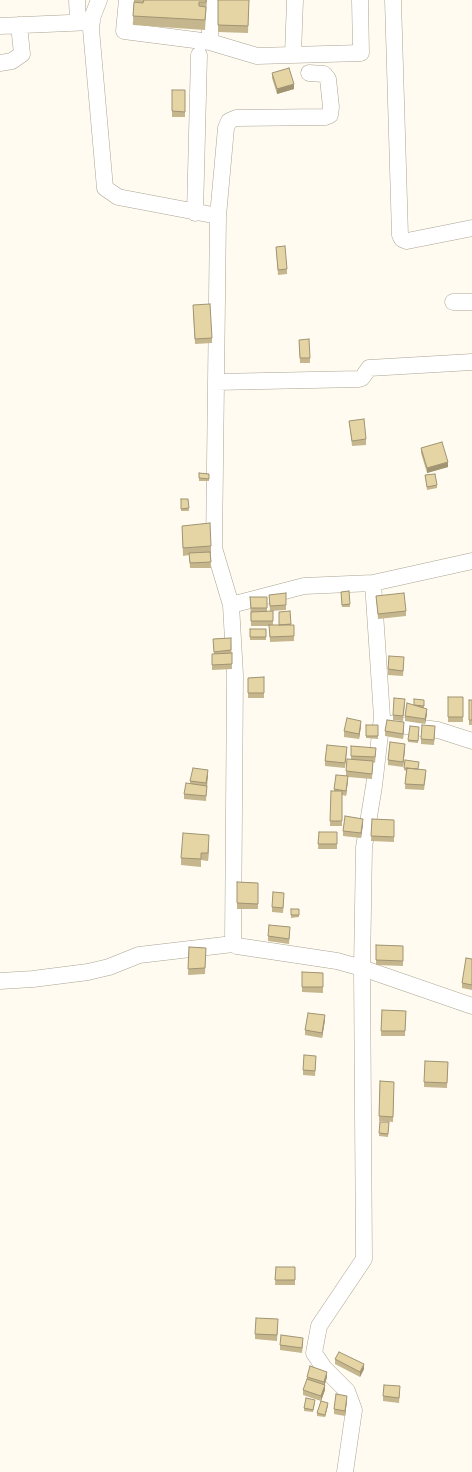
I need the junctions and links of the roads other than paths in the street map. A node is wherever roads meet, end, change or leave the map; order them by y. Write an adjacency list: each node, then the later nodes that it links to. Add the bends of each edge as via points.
1 (77, 0): 8 (street)
2 (99, 0): 8 (street)
3 (127, 0): 11 (street, via 124,32)
4 (210, 0): 11 (street)
5 (295, 0): 13 (street)
6 (360, 0): 13 (street, via 361,53)
7 (393, 0): 18 (street, via 400,235 407,241)
8 (85, 22): 9 (street); 16 (street, via 105,188 118,197)
9 (19, 25): 10 (street); 14 (street, via 22,54 12,61)
10 (0, 26)
11 (210, 42): 13 (street, via 257,56)
12 (199, 55): 16 (street)
13 (293, 55)
14 (0, 63)
15 (309, 73): 17 (street, via 324,74 328,79 330,115 236,118 229,121 226,128)
16 (195, 213): 17 (street)
17 (218, 216): 22 (street)
18 (472, 228)
19 (453, 302): 20 (street)
20 (472, 302)
21 (472, 362): 22 (street, via 369,368 359,379)
22 (216, 382): 25 (street, via 214,548)
23 (472, 561): 24 (street)
24 (373, 583): 25 (street, via 304,586); 26 (street)
25 (231, 605): 28 (street, via 235,675)
26 (382, 722): 27 (street, via 438,730); 29 (street, via 364,847)
27 (472, 741)
28 (233, 944): 29 (street); 30 (street, via 139,955 109,967 82,973)
29 (362, 968): 31 (street); 32 (street, via 364,1259 319,1326 314,1353 324,1368 347,1391 354,1410)
30 (0, 981)
31 (472, 1006)
32 (346, 1472)

